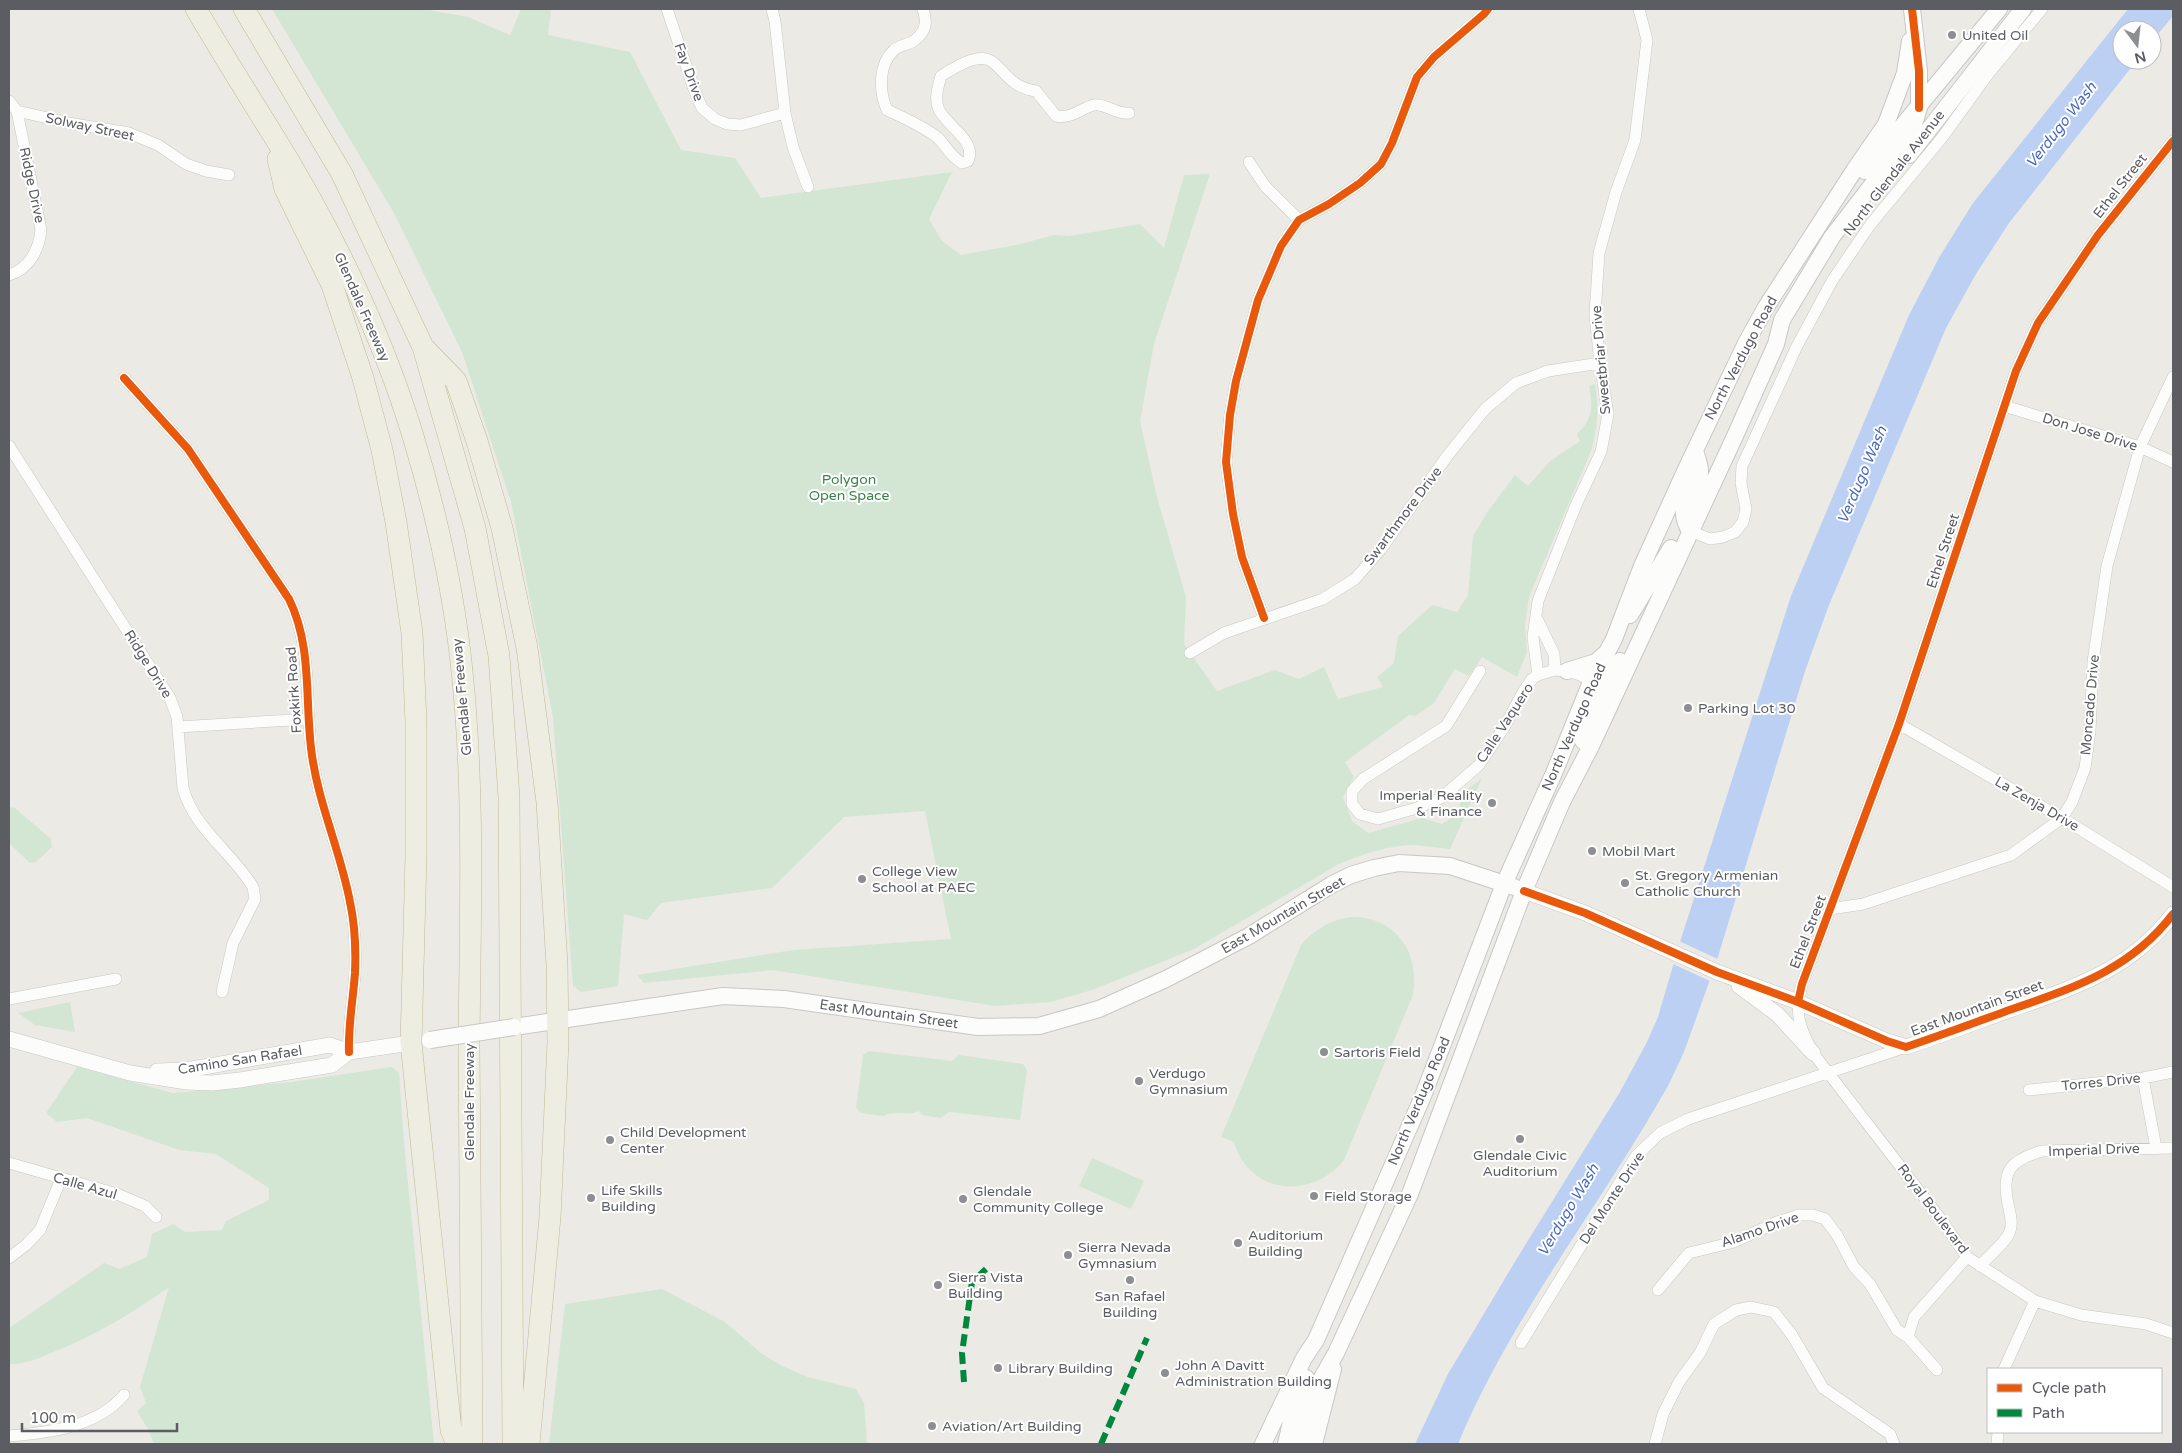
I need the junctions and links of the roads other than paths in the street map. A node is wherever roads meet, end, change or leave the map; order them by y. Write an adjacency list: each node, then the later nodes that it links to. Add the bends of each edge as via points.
1 (196, 9): 18 (highway, Glendale Freeway)
2 (244, 9): 27 (highway, via 342,174)
3 (667, 9): 16 (street, Fay Drive, via 702,108 715,119 741,125)
4 (772, 9): 16 (street)
5 (923, 9): 17 (street, via 927,19 924,31 912,42 894,49 887,59 880,79 882,99 887,110 939,139 951,157 962,163 968,161 970,146 939,109 936,92 941,76 978,58 989,59 1024,89 1036,91 1056,116 1064,117 1095,105)
6 (1488, 9): 23 (street, via 1417,76 1381,164 1360,183)
7 (1639, 9): 28 (street, Sweetbriar Drive, via 1647,40 1635,140 1599,253 1594,315)
8 (1912, 9): 12 (main road, North Verdugo Road)
9 (1999, 9): 14 (main road, North Glendale Avenue)
10 (2024, 9): 26 (main road, North Glendale Avenue, via 1835,246)
11 (2042, 9): 36 (street, via 1989,73 1941,140 1870,225 1832,281 1797,346 1742,466 1741,483 1746,509 1743,522 1735,532 1723,537 1710,539)
12 (1913, 26): 14 (main road, North Verdugo Road, via 1919,71); 24 (main road, North Verdugo Road, via 1905,73 1886,124)
13 (9, 101): 15 (street)
14 (1918, 108): 24 (main road, North Glendale Avenue); 26 (main road, North Verdugo Road, via 1911,134 1832,237 1807,278 1782,320)
15 (17, 111): 21 (street, Solway Street, via 129,133 158,145 186,164); 25 (street, Ridge Drive, via 42,230 40,242 29,262)
16 (785, 113): 22 (street)
17 (1129, 113)
18 (271, 132): 63 (highway, via 285,188 332,285 363,378 396,522 412,633); 93 (highway, Glendale Freeway, via 356,287 390,370 415,445 443,553 453,610 462,670 471,837 469,1172)
19 (2173, 140): 31 (street, Ethel Street, via 2098,235 2038,323)
20 (1249, 162): 23 (street, via 1265,186)
21 (229, 175)
22 (808, 187)
23 (1299, 220): 38 (street, via 1281,246 1258,300 1230,415 1226,462 1233,514 1242,557)
24 (1804, 247): 34 (main road, North Verdugo Road, via 1746,343)
25 (9, 275)
26 (1776, 344): 36 (main road, North Verdugo Road)
27 (423, 347): 61 (highway, via 456,381 502,528 527,648 547,802 557,966); 94 (highway, via 475,528 499,656 509,797)
28 (1600, 363): 37 (street, Sweetbriar Drive, via 1608,414 1601,452 1538,601); 38 (street, Swarthmore Drive, via 1548,371 1516,384 1485,409 1381,549 1354,579 1323,599)
29 (124, 378): 46 (street, Foxkirk Road, via 188,449 288,599 302,635)
30 (2173, 378): 33 (street, Moncado Drive)
31 (2004, 406): 33 (street, Don Jose Drive); 47 (street, Ethel Street)
32 (9, 446): 48 (street, Ridge Drive, via 170,698)
33 (2140, 447): 35 (street, Don Jose Drive); 50 (street, Moncado Drive, via 2107,566 2093,662 2085,768)
34 (1695, 450): 36 (main road, via 1700,472 1683,512); 40 (main road, North Verdugo Road, via 1642,566)
35 (2173, 462)
36 (1690, 531): 39 (main road, North Verdugo Road); 40 (main road, via 1677,537)
37 (1536, 615): 43 (street); 44 (street, Sweetbriar Drive, via 1533,637)
38 (1264, 618): 41 (street, Swarthmore Drive, via 1224,633)
39 (1650, 618): 45 (main road, via 1635,630); 49 (main road, North Verdugo Road)
40 (1611, 646): 43 (main road, via 1596,662); 45 (main road, North Verdugo Road)
41 (1190, 653)
42 (1480, 671): 44 (street, Calle Vaquero, via 1446,726 1363,779 1352,791 1352,804 1360,814 1378,820 1441,798 1479,765 1523,692)
43 (1561, 671): 44 (street, Calle Vaquero); 45 (street, via 1580,675)
44 (1538, 675)
45 (1598, 685): 49 (main road, via 1580,748); 51 (main road, North Verdugo Road)
46 (309, 719): 48 (street); 65 (street, Foxkirk Road, via 318,785 344,877 354,927 355,974 348,1032)
47 (1899, 724): 50 (street, La Zenja Drive); 54 (street, Ethel Street)
48 (178, 727): 58 (street, Ridge Drive, via 183,788 190,806 253,886 255,899 229,953)
49 (1585, 759): 53 (main road, North Verdugo Road, via 1562,802)
50 (2062, 818): 52 (street, La Zenja Drive); 54 (street, Moncado Drive, via 2011,855 1863,904)
51 (1504, 884): 53 (main road, East Mountain Street); 61 (main road, East Mountain Street, via 1450,866 1399,863 1351,875 1250,936 1166,979 1098,1009 1039,1026 978,1027 784,999 723,996); 75 (main road, North Verdugo Road, via 1423,1096)
52 (2173, 887)
53 (1524, 891): 56 (street, East Mountain Street, via 1585,913); 76 (main road, North Verdugo Road)
54 (1830, 909): 60 (street, Ethel Street)
55 (2173, 914): 64 (street, East Mountain Street, via 2160,932 2095,979)
56 (1717, 972): 60 (street, East Mountain Street); 66 (street, via 1777,1014)
57 (116, 979): 59 (street)
58 (222, 992)
59 (9, 999)
60 (1798, 1002): 64 (street, East Mountain Street); 66 (street, Royal Boulevard, via 1802,1032)
61 (549, 1021): 63 (main road, East Mountain Street, bridge); 95 (highway, via 550,1218)
62 (9, 1039): 65 (street, Camino San Rafael, via 130,1073 186,1070 330,1045)
63 (421, 1042): 65 (street, Camino San Rafael); 92 (highway, via 451,1430)
64 (1906, 1047): 67 (street, Del Monte Drive)
65 (349, 1052)
66 (1813, 1053): 67 (street, Royal Boulevard)
67 (1828, 1071): 78 (street, Royal Boulevard); 86 (street, Del Monte Drive, via 1688,1119 1648,1143 1636,1156)
68 (2173, 1072): 69 (street, Torres Drive)
69 (2143, 1078): 70 (street, Torres Drive); 71 (street)
70 (2029, 1090)
71 (2156, 1148): 72 (street, Imperial Drive); 80 (street, Imperial Drive, via 2042,1151 2022,1157 2011,1168 2005,1186 2012,1218 2010,1232)
72 (2173, 1148)
73 (9, 1163): 74 (street, Calle Azul)
74 (61, 1179): 77 (street, Calle Azul, via 117,1194 145,1206); 79 (street, via 40,1230)
75 (1384, 1182): 76 (main road); 85 (main road, North Verdugo Road)
76 (1410, 1194): 87 (main road, North Verdugo Road)
77 (156, 1217)
78 (1967, 1257): 80 (street, Royal Boulevard); 84 (street, via 1914,1316)
79 (9, 1258)
80 (1980, 1266): 82 (street, Royal Boulevard)
81 (1658, 1290): 84 (street, Alamo Drive, via 1689,1253 1734,1242 1799,1215 1813,1215 1825,1219 1897,1330)
82 (2035, 1301): 83 (street, Royal Boulevard, via 2081,1315 2146,1324); 88 (street)
83 (2173, 1333)
84 (1908, 1337): 89 (street, Alamo Drive)
85 (1316, 1340): 96 (main road, North Verdugo Road, via 1304,1358); 97 (main road, via 1314,1358 1297,1401)
86 (1521, 1343)
87 (1336, 1354): 98 (main road, North Verdugo Road, via 1314,1395); 99 (main road)
88 (2004, 1368)
89 (1937, 1370)
90 (124, 1395): 91 (street, via 116,1404 90,1419 62,1429)
91 (9, 1436)
92 (457, 1444)
93 (472, 1444)
94 (513, 1444)
95 (529, 1444)
96 (1263, 1444)
97 (1286, 1444)
98 (1298, 1444)
99 (1314, 1444)
100 (1655, 1444): 101 (street, via 1663,1414 1714,1324 1736,1310 1751,1307 1774,1312 1792,1335 1823,1388 1890,1434)
101 (1894, 1444)

